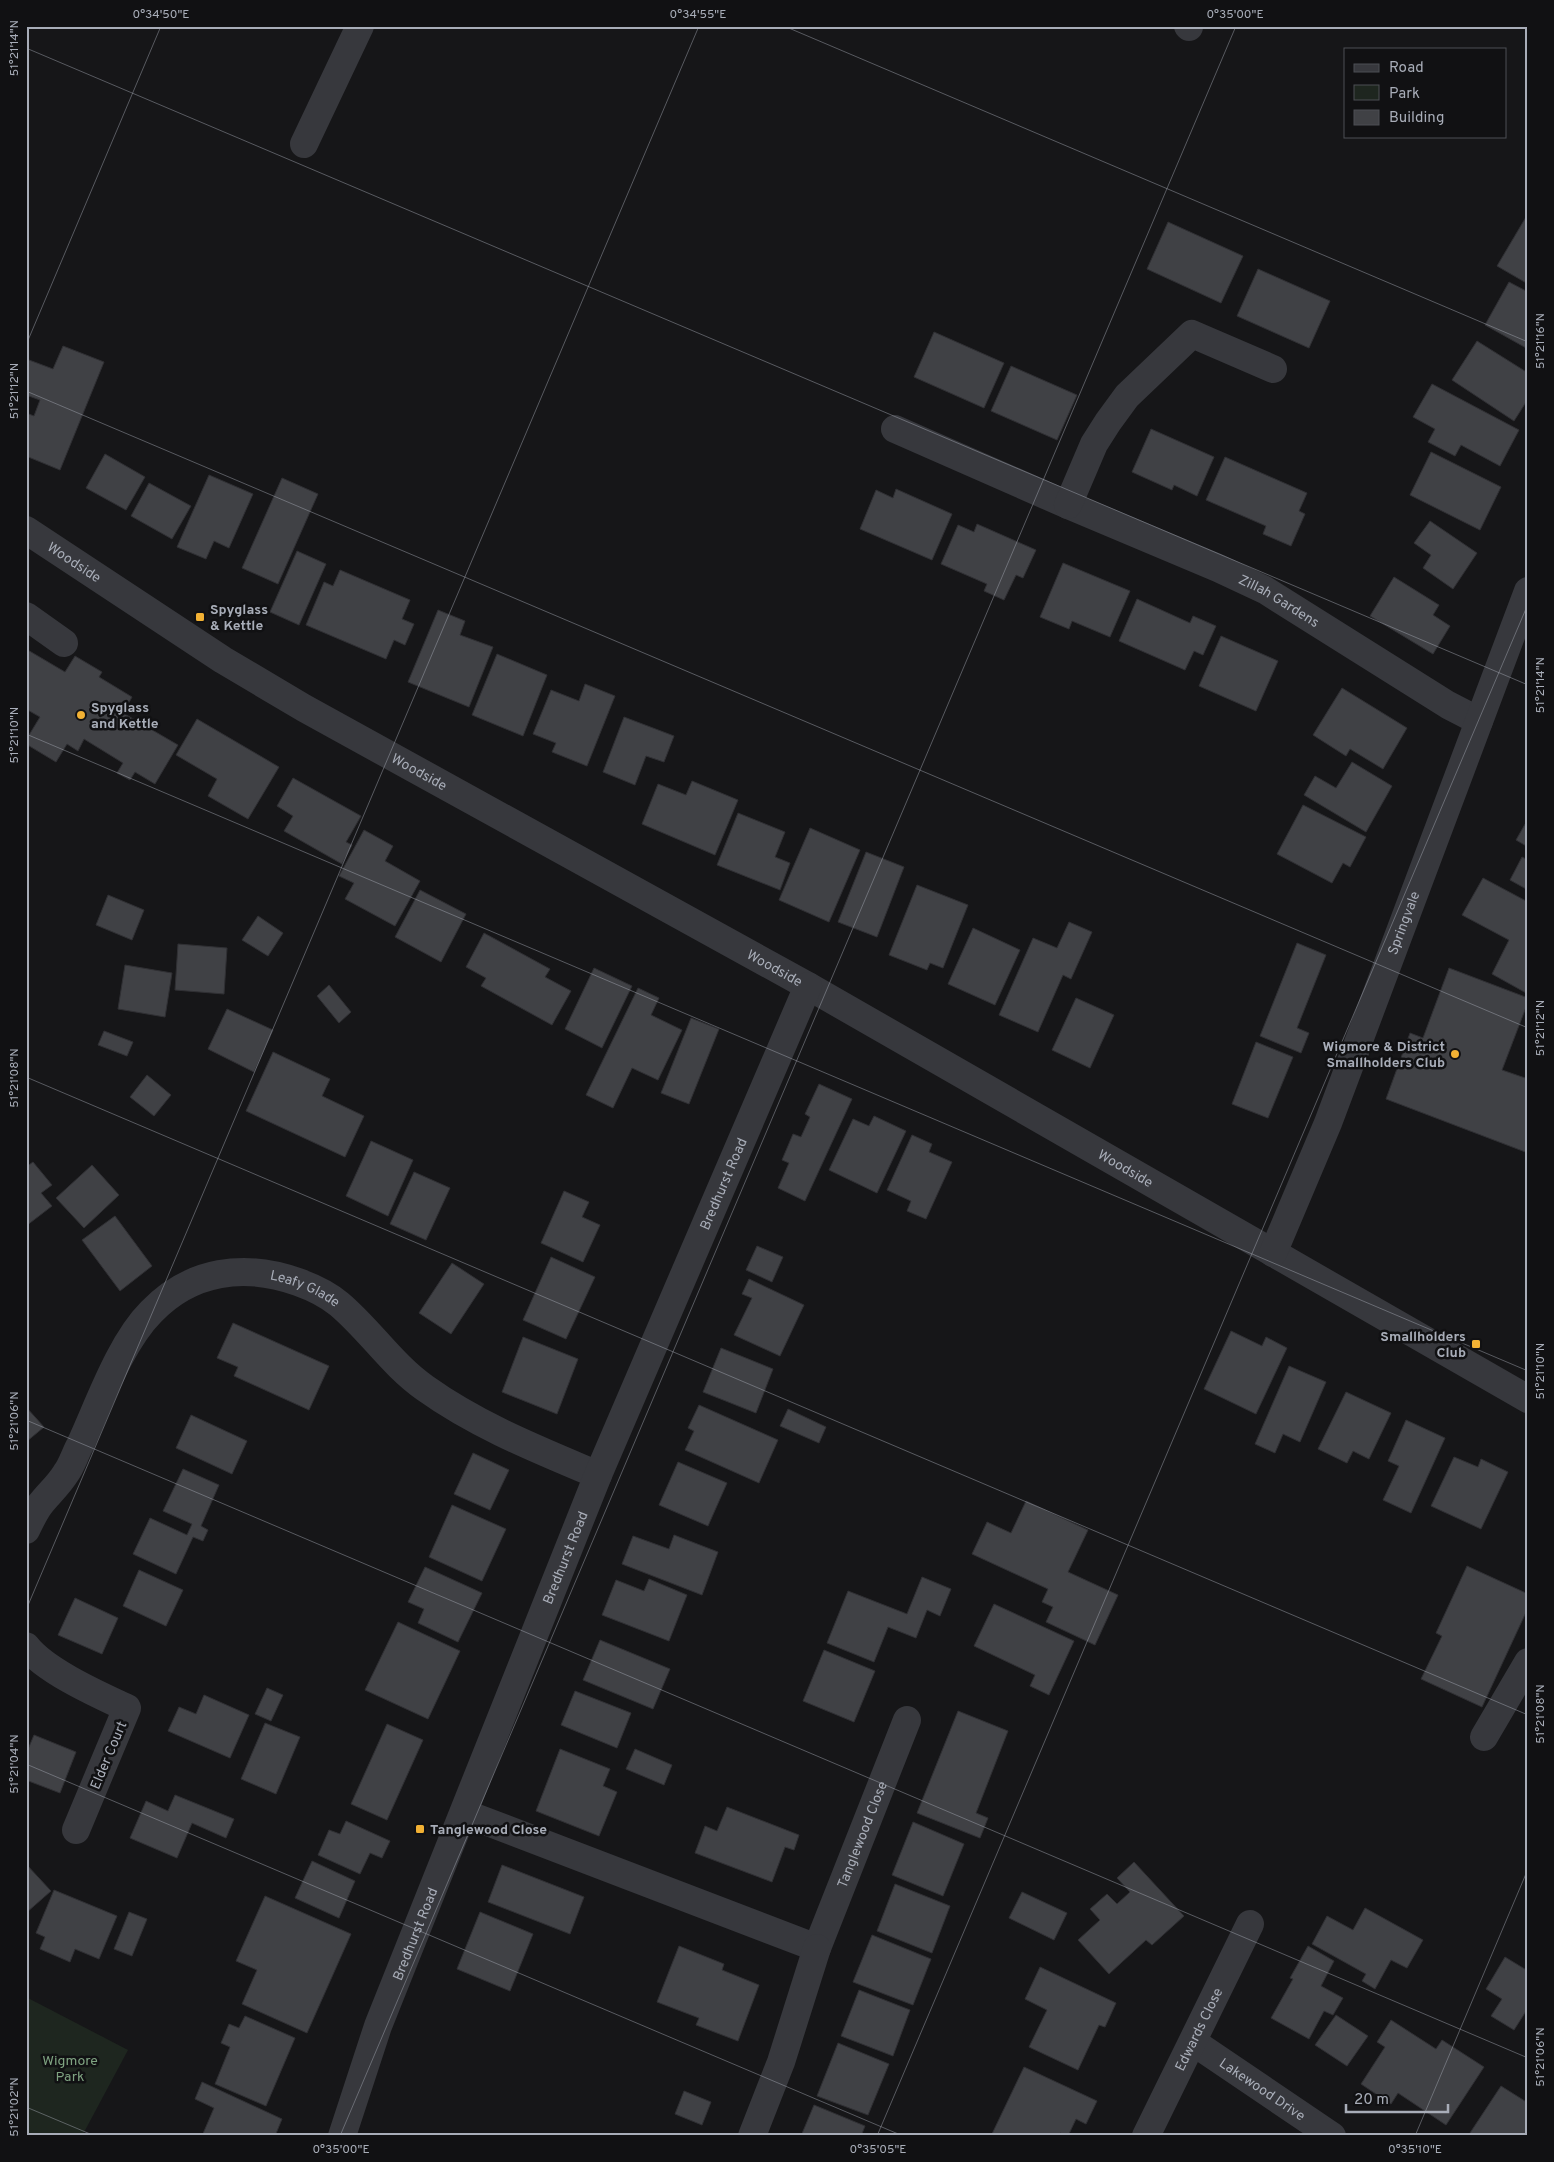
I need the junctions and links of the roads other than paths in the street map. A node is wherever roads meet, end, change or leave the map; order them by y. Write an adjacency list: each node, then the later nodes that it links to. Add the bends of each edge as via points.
1 (360, 26): 2 (street)
2 (304, 144)
3 (1273, 369): 5 (street, via 1192,334 1127,396 1108,422 1094,444)
4 (895, 429): 5 (street, Zillah Gardens)
5 (1068, 505): 10 (street, Zillah Gardens, via 1265,590 1448,706)
6 (26, 530): 11 (street, Woodside, via 224,660 304,708)
7 (1528, 591): 10 (street, Springvale)
8 (26, 616): 9 (street)
9 (64, 643)
10 (1479, 720): 12 (street, Springvale, via 1328,1124)
11 (808, 986): 12 (street, Woodside); 14 (street, Bredhurst Road)
12 (1273, 1253): 13 (street, Woodside)
13 (1528, 1399)
14 (598, 1475): 15 (street, Leafy Glade, via 468,1417 397,1365 356,1320 336,1302 312,1288 276,1274 243,1270 218,1273 195,1282 169,1295 150,1312 129,1340 66,1474 38,1507); 20 (street, Bredhurst Road)
15 (26, 1530)
16 (26, 1646): 21 (street, Elder Court, via 79,1685 128,1708)
17 (1528, 1662): 19 (street)
18 (907, 1720): 23 (street, Tanglewood Close)
19 (1484, 1737)
20 (464, 1813): 23 (street); 25 (street, Bredhurst Road, via 378,2026)
21 (76, 1830)
22 (1250, 1924): 24 (street, Edwards Close)
23 (817, 1948): 26 (street, Tanglewood Close, via 781,2062)
24 (1193, 2042): 27 (street, Edwards Close); 28 (street, Lakewood Drive)
25 (342, 2136)
26 (752, 2136)
27 (1146, 2136)
28 (1332, 2136)

